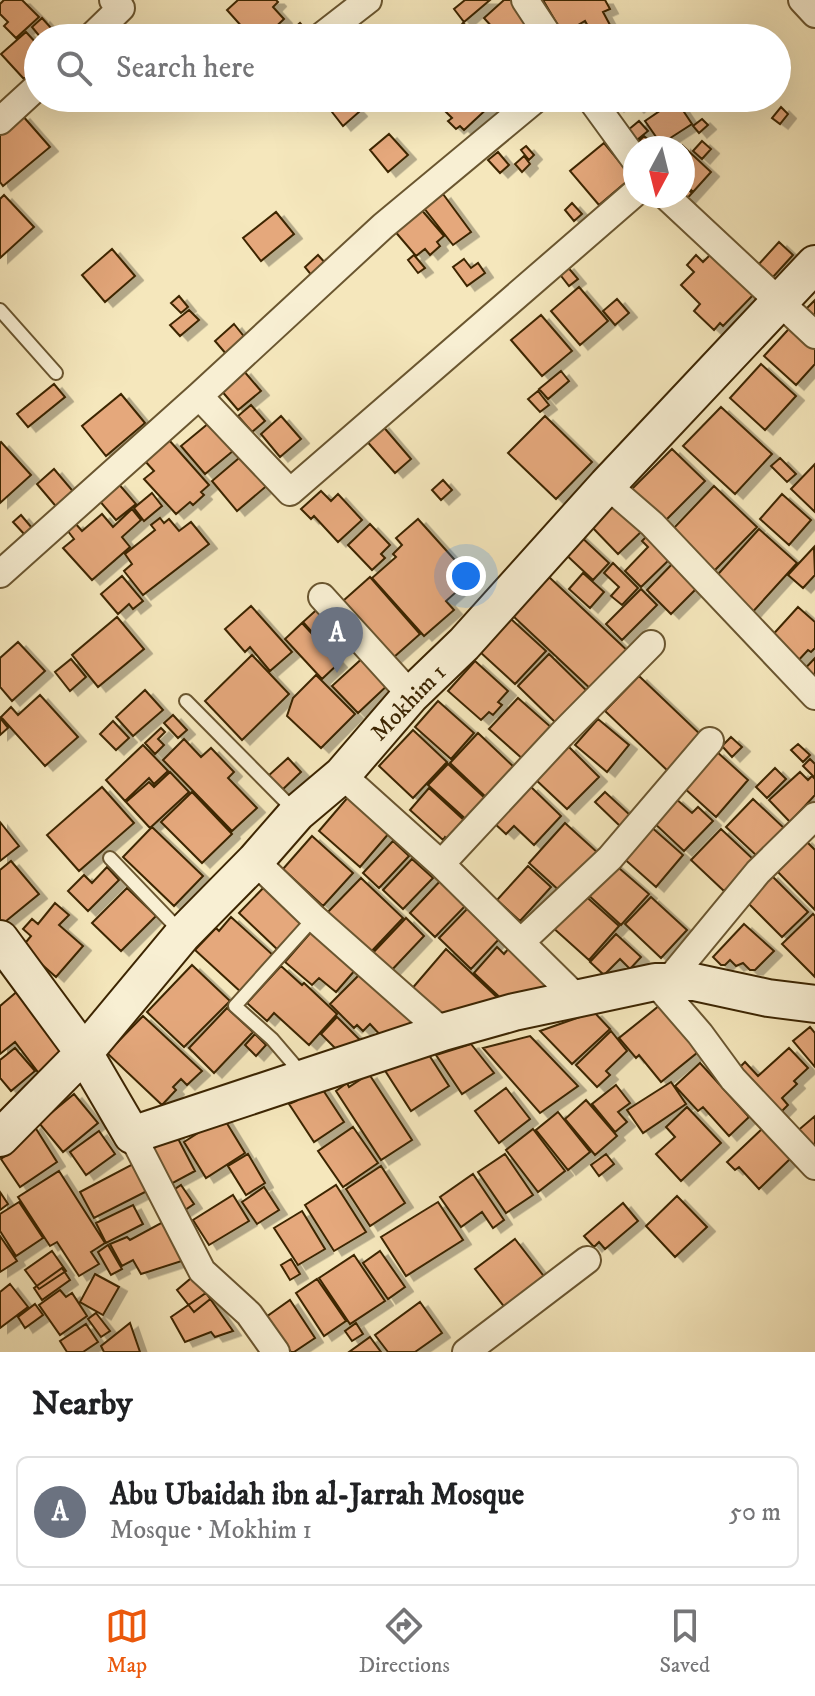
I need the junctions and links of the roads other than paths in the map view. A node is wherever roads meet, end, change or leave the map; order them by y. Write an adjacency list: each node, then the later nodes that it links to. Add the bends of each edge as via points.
1 (368, 0): 7 (street)
2 (525, 0): 8 (street)
3 (802, 0): 5 (street)
4 (122, 3): 6 (street)
5 (815, 14)
6 (103, 24)
7 (337, 24)
8 (541, 24)
9 (24, 99): 12 (street)
10 (520, 112): 21 (street, via 383,226)
11 (600, 112): 13 (street)
12 (0, 121)
13 (623, 143)
14 (623, 203): 21 (street, via 290,492)
15 (679, 208): 17 (street)
16 (815, 264): 17 (street, Mokhim 1)
17 (781, 302): 19 (street); 22 (street, Mokhim 1)
18 (0, 310): 20 (lane)
19 (815, 335)
20 (56, 373)
21 (199, 396): 23 (street)
22 (607, 485): 26 (street, Mokhim 1); 27 (street, via 652,524)
23 (0, 574)
24 (322, 597): 26 (street)
25 (651, 644): 35 (street)
26 (411, 695): 30 (street, Mokhim 1)
27 (815, 696)
28 (186, 701): 31 (lane)
29 (710, 741): 39 (street, via 610,858)
30 (342, 775): 31 (street, Mokhim 1); 35 (street)
31 (297, 813): 34 (street, Mokhim 1)
32 (815, 816): 40 (street)
33 (110, 858): 37 (lane)
34 (255, 861): 36 (street); 37 (street, Mokhim 1)
35 (441, 864): 39 (street)
36 (314, 918): 43 (street); 45 (lane, via 235,1006)
37 (183, 934): 44 (street, Mokhim 1)
38 (0, 939): 44 (street)
39 (522, 941): 41 (street)
40 (661, 982): 41 (street); 42 (street, via 694,982); 48 (street, via 733,1079)
41 (577, 998): 43 (street)
42 (815, 1004)
43 (443, 1032): 45 (street)
44 (84, 1053): 46 (street); 47 (street, Mokhim 1)
45 (304, 1077): 46 (street)
46 (132, 1135): 50 (street, via 202,1271 249,1314)
47 (0, 1138)
48 (815, 1166)
49 (587, 1260): 51 (street)
50 (276, 1352)
51 (466, 1352)

